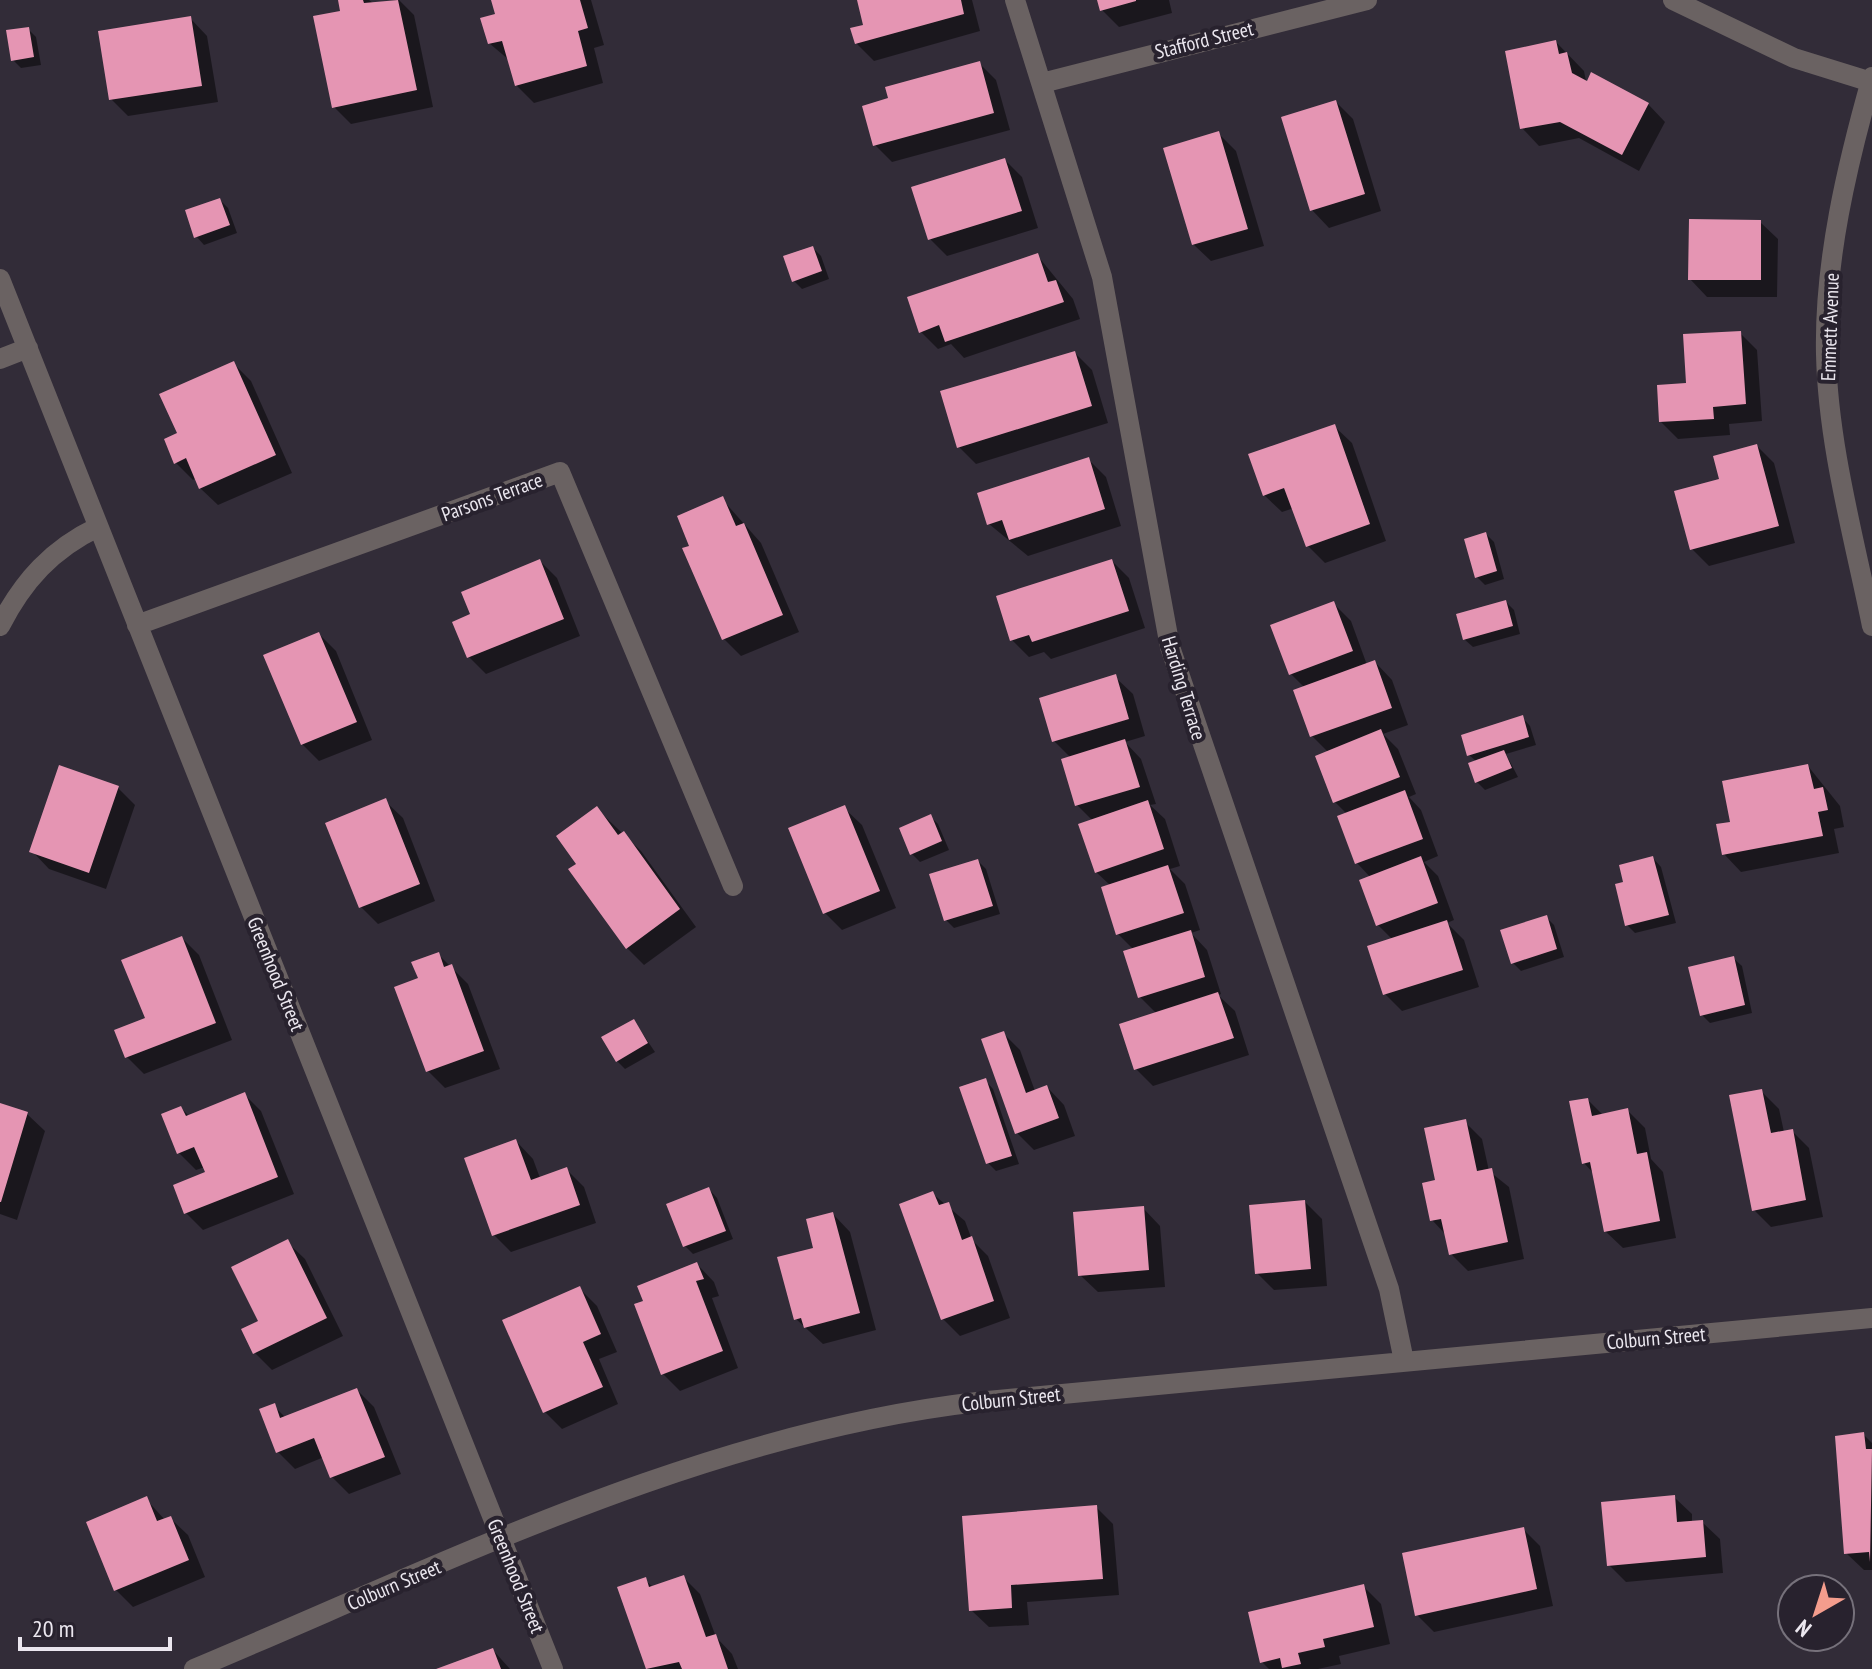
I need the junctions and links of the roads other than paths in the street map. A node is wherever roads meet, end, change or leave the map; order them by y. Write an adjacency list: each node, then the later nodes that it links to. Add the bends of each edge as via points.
1 (1015, 0): 5 (street, Harding Terrace)
2 (1367, 0): 5 (street, Stafford Street)
3 (1673, 0): 4 (street, via 1794,58)
4 (1871, 79): 12 (street, Emmett Avenue, via 1837,233 1826,354 1833,429)
5 (1042, 83): 15 (street, Harding Terrace, via 1102,277 1170,647 1384,1273)
6 (0, 279): 7 (street, Greenhood Street)
7 (28, 348): 8 (street); 9 (street, Greenhood Street)
8 (0, 359)
9 (98, 527): 10 (street, Greenhood Street); 11 (street, via 40,566)
10 (137, 625): 13 (street, Parsons Terrace, via 560,472); 16 (street, Greenhood Street)
11 (0, 626)
12 (1872, 626)
13 (733, 886)
14 (1872, 1318): 15 (street, Colburn Street)
15 (1404, 1361): 16 (street, Colburn Street, via 876,1416 718,1459)
16 (502, 1540): 17 (street, Colburn Street); 18 (street, Greenhood Street)
17 (194, 1669)
18 (553, 1669)

